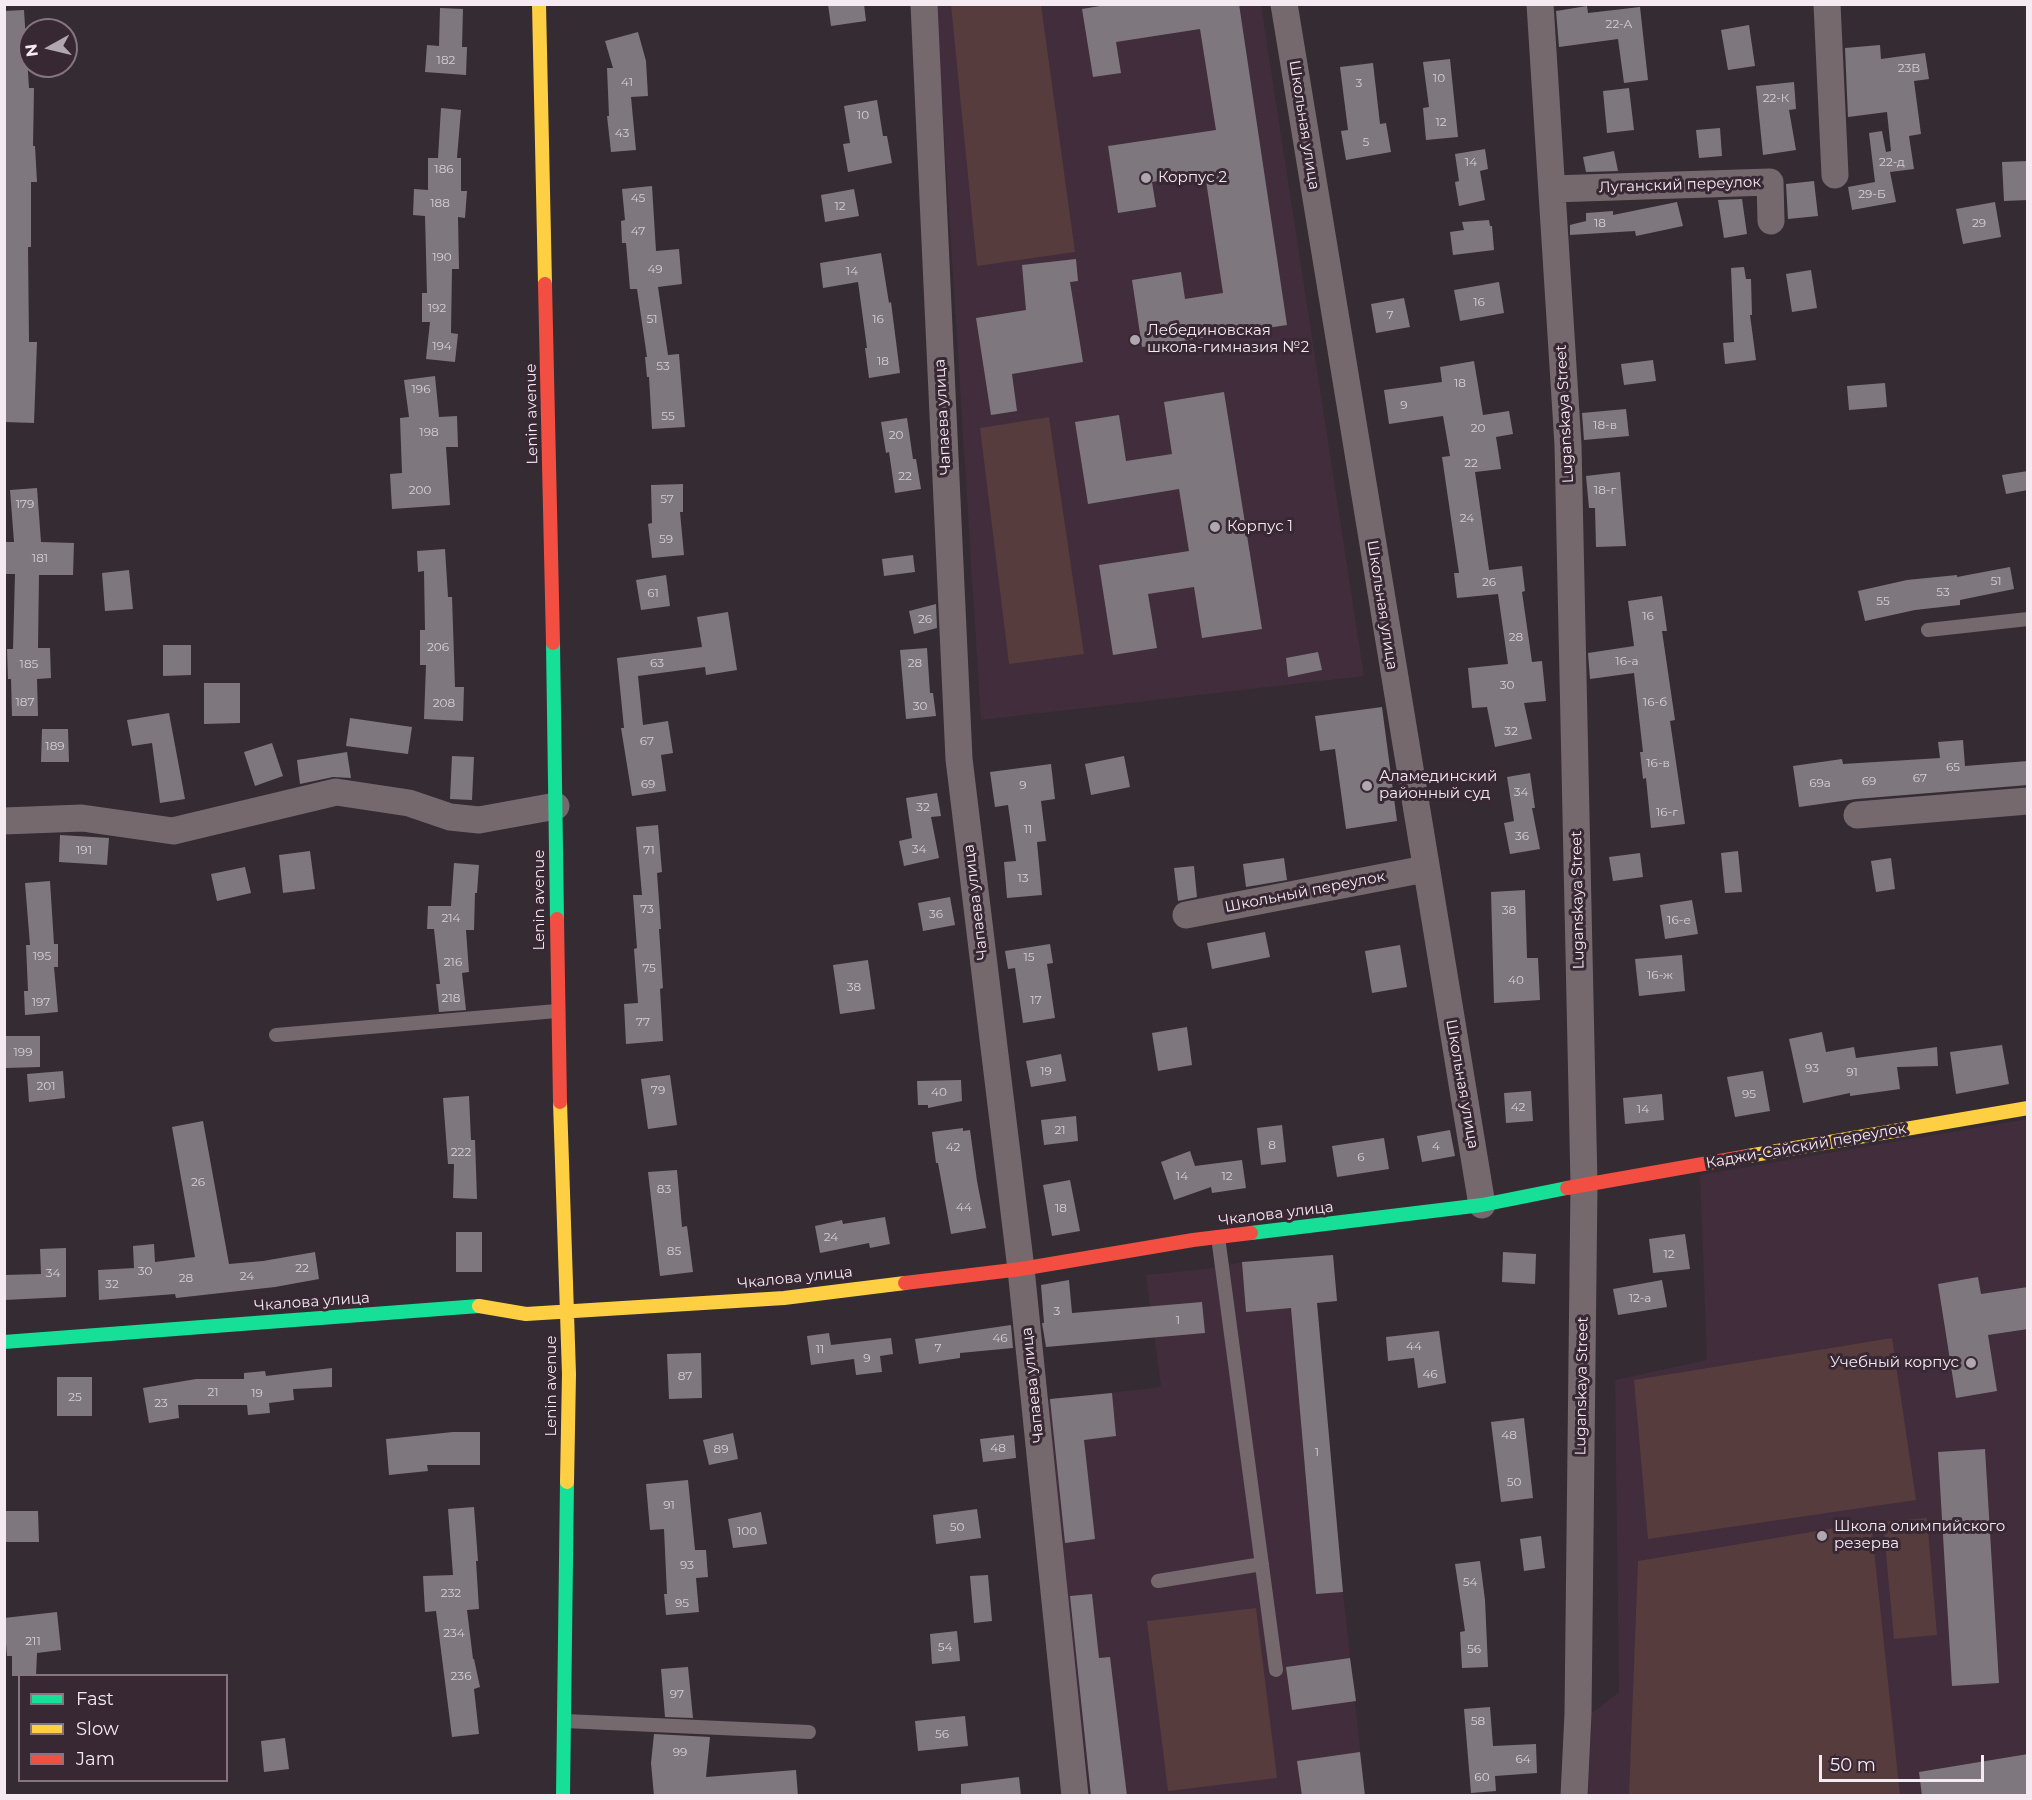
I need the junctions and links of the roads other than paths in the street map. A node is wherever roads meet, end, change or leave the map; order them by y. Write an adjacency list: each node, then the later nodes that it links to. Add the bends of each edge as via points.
1 (539, 4): 12 (street, Lenin avenue)
2 (924, 4): 23 (street, Чапаева улица, via 959,759)
3 (1284, 4): 15 (street, Школьная улица)
4 (1540, 4): 7 (street, Luganskaya Street)
5 (1827, 4): 6 (street)
6 (1835, 175)
7 (1552, 189): 8 (street, Луганский переулок, via 1770,182); 20 (street, Luganskaya Street, via 1568,445)
8 (1771, 221)
9 (2028, 620): 10 (lane)
10 (1928, 630)
11 (2028, 801): 13 (street)
12 (556, 806): 14 (street, via 478,820 450,817 409,803 336,792 173,831 82,818); 17 (street, Lenin avenue)
13 (1857, 815)
14 (4, 821)
15 (1425, 869): 16 (street, Школьный переулок); 21 (street, Школьная улица)
16 (1186, 915)
17 (557, 1011): 18 (lane); 24 (street, Lenin avenue)
18 (276, 1035)
19 (2028, 1108): 20 (street, Каджи-Сайский переулок)
20 (1584, 1184): 21 (street, Чкалова улица); 33 (street, Luganskaya Street)
21 (1482, 1205): 22 (street, Чкалова улица)
22 (1218, 1237): 23 (street, Чкалова улица); 26 (lane)
23 (1021, 1269): 24 (street, Чкалова улица, via 784,1298); 32 (street, Чапаева улица)
24 (568, 1312): 25 (street, Чкалова улица, via 526,1314 473,1305); 29 (street, Lenin avenue)
25 (4, 1342)
26 (1262, 1564): 27 (lane); 28 (lane)
27 (1158, 1581)
28 (1276, 1670)
29 (566, 1721): 30 (lane); 31 (street, Lenin avenue)
30 (809, 1732)
31 (563, 1796)
32 (1075, 1796)
33 (1574, 1796)

